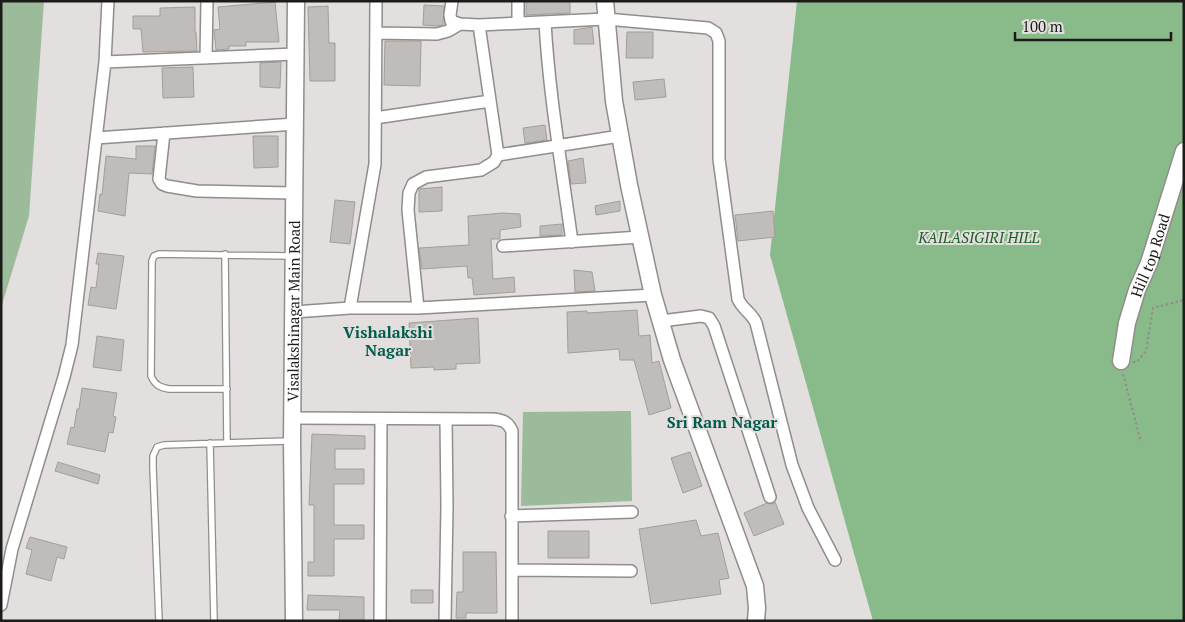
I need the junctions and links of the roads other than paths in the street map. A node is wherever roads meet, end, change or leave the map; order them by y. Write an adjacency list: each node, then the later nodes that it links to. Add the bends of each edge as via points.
1 (108, 1): 16 (street)
2 (207, 1): 15 (street)
3 (296, 1): 14 (street, Visalakshinagar Main Road)
4 (376, 1): 13 (street)
5 (452, 1): 11 (street, via 451,21)
6 (518, 1): 10 (street)
7 (605, 1): 8 (street)
8 (606, 19): 9 (street); 21 (street); 48 (street, via 708,28 716,33 719,41 720,167 738,299 756,323 794,472 808,508)
9 (545, 22): 10 (street); 23 (street, via 548,70)
10 (518, 23): 12 (street)
11 (460, 24): 12 (street); 13 (street, via 436,34)
12 (479, 25): 17 (street)
13 (376, 33): 18 (street)
14 (295, 54): 15 (street); 19 (street, Visalakshinagar Main Road)
15 (206, 58): 16 (street)
16 (105, 62): 22 (street)
17 (490, 102): 18 (street); 25 (street)
18 (376, 118): 33 (street, via 375,164)
19 (295, 124): 20 (street); 26 (street, Visalakshinagar Main Road)
20 (164, 133): 22 (street); 26 (street, via 159,179 162,184 197,190)
21 (620, 136): 23 (street); 27 (street)
22 (96, 138): 51 (street, via 72,345 12,549)
23 (560, 146): 25 (street); 28 (street)
24 (1184, 152): 37 (street, Hill top Road, via 1127,323)
25 (498, 155): 34 (street, via 494,162 481,170 426,177 413,184 408,210)
26 (294, 193): 31 (street, Visalakshinagar Main Road)
27 (640, 237): 28 (street); 32 (street)
28 (572, 242): 29 (street)
29 (503, 246)
30 (225, 254): 31 (lane); 38 (lane); 38 (lane, via 154,256 151,376 154,384 161,388)
31 (294, 256): 35 (street, Visalakshinagar Main Road)
32 (653, 295): 34 (street); 36 (street)
33 (350, 308): 34 (street); 35 (street)
34 (418, 308)
35 (294, 312): 39 (street, Visalakshinagar Main Road)
36 (661, 321): 45 (street, via 701,316 709,318 714,326); 58 (street, via 672,360 755,586)
37 (1122, 361)
38 (227, 389): 43 (lane)
39 (292, 418): 40 (street); 42 (street, Visalakshinagar Main Road)
40 (381, 419): 41 (street); 55 (street)
41 (446, 420): 47 (street, via 493,419 509,423 512,431); 56 (street)
42 (292, 441): 43 (lane); 54 (street, Visalakshinagar Main Road)
43 (227, 443): 44 (lane)
44 (210, 444): 52 (lane, via 164,444 157,447 153,456); 53 (lane)
45 (770, 497)
46 (632, 512): 47 (street)
47 (511, 516): 49 (street)
48 (835, 560)
49 (512, 570): 50 (street); 57 (street)
50 (631, 571)
51 (1, 605)
52 (159, 621)
53 (214, 621)
54 (294, 621)
55 (380, 621)
56 (446, 621)
57 (512, 621)
58 (756, 621)

